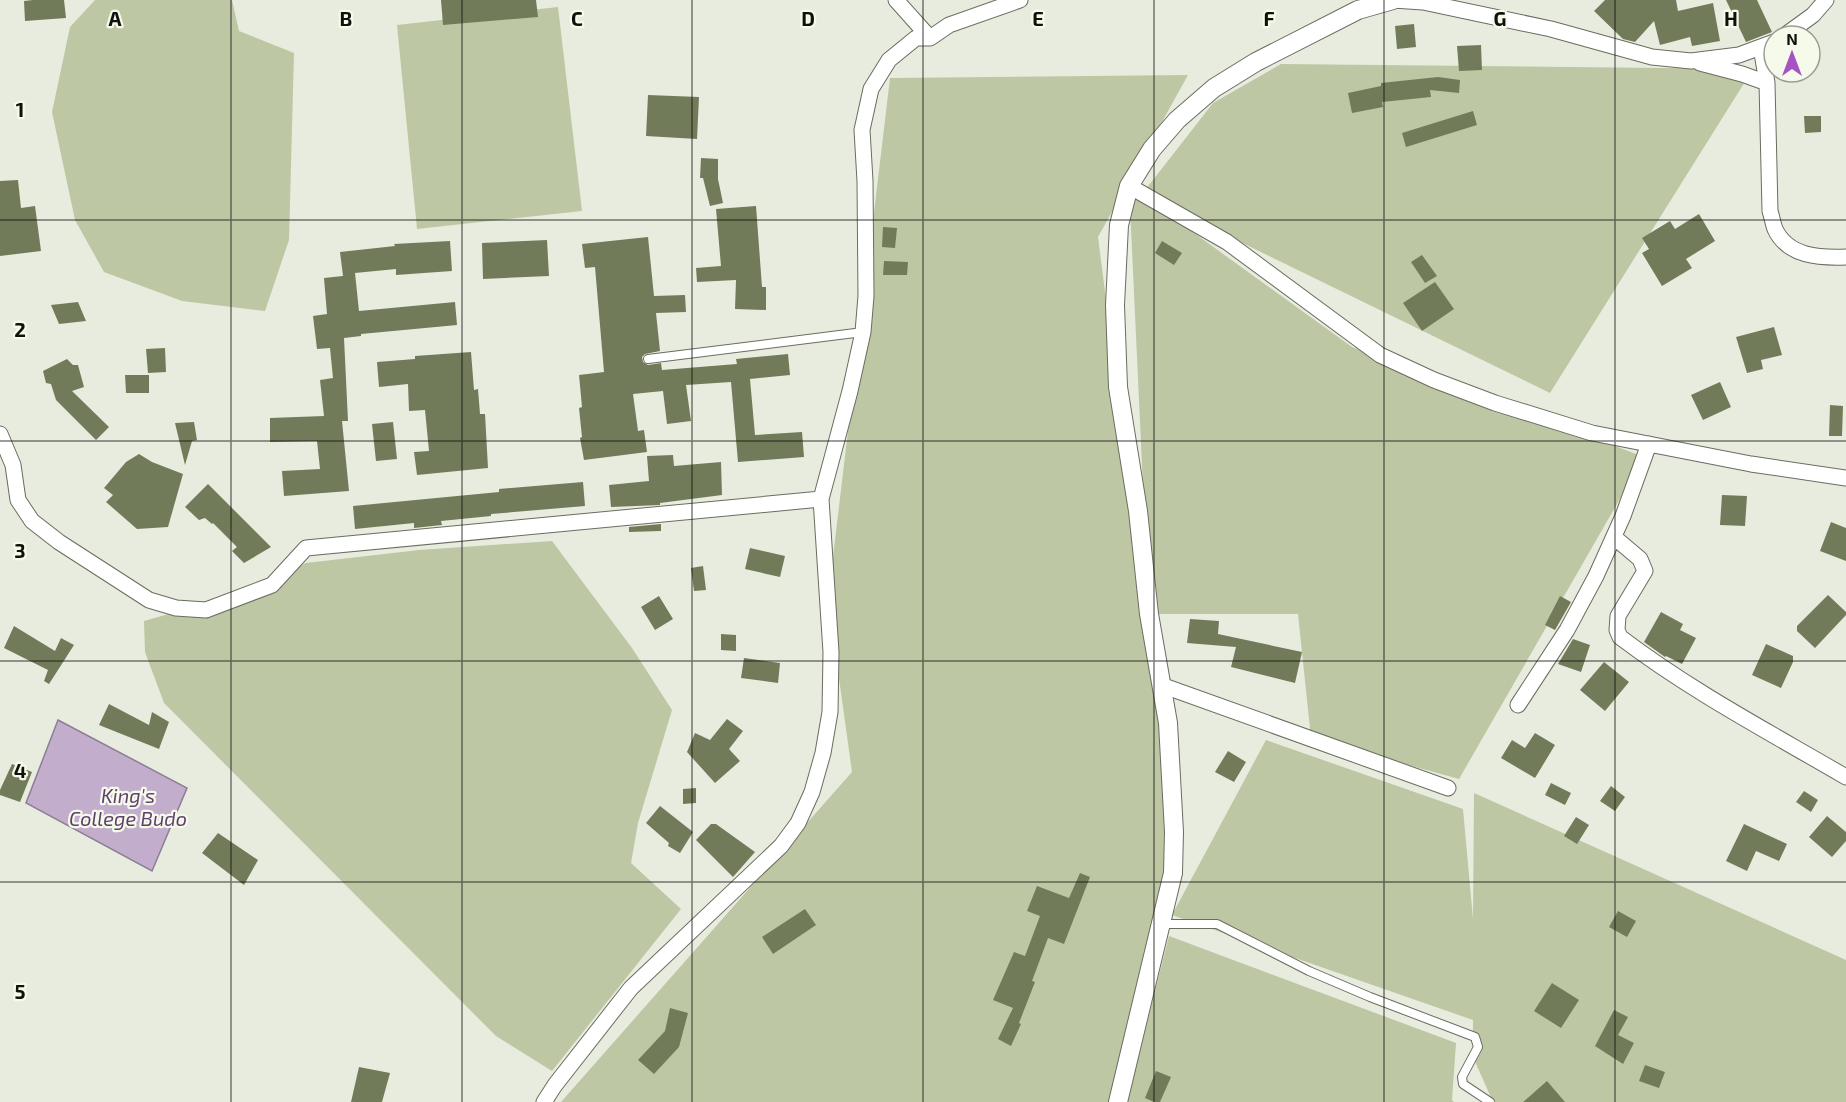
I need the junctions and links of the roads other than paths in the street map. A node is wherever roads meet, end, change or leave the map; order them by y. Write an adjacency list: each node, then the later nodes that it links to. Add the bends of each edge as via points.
1 (896, 0): 6 (street)
2 (1020, 0): 6 (street, via 949,25)
3 (1393, 0): 8 (street, via 1423,2 1551,29 1652,57); 11 (street, via 1358,9 1214,88 1177,120 1152,149)
4 (1827, 0): 5 (street)
5 (1801, 24)
6 (930, 38): 13 (street, via 916,38 889,60 871,88 862,130 866,296)
7 (1762, 47): 8 (street, via 1739,55)
8 (1691, 61): 9 (street)
9 (1762, 81)
10 (1767, 84): 12 (street, via 1770,211 1775,230 1802,254)
11 (1129, 186): 16 (street, via 1227,242 1380,355 1495,403 1592,433); 20 (street, via 1119,225 1115,305 1118,387)
12 (1846, 257)
13 (863, 332): 14 (lane); 18 (street)
14 (648, 359)
15 (0, 434): 18 (street, via 13,465 18,500 32,521 149,600 176,608 206,610 272,585 306,548)
16 (1649, 444): 17 (street); 19 (street)
17 (1846, 478)
18 (821, 499): 25 (street, via 831,652 830,712 823,753 798,823 781,846 631,988)
19 (1614, 537): 21 (street, via 1567,630); 22 (street, via 1640,559 1645,571 1618,616 1620,637 1709,698)
20 (1161, 685): 23 (street); 24 (street, via 1168,723 1174,832 1173,873)
21 (1518, 705)
22 (1846, 777)
23 (1448, 788)
24 (1161, 924): 26 (street); 27 (lane, via 1217,924 1319,975 1475,1037 1478,1047 1462,1077 1463,1084)
25 (544, 1102)
26 (1118, 1102)
27 (1490, 1102)

